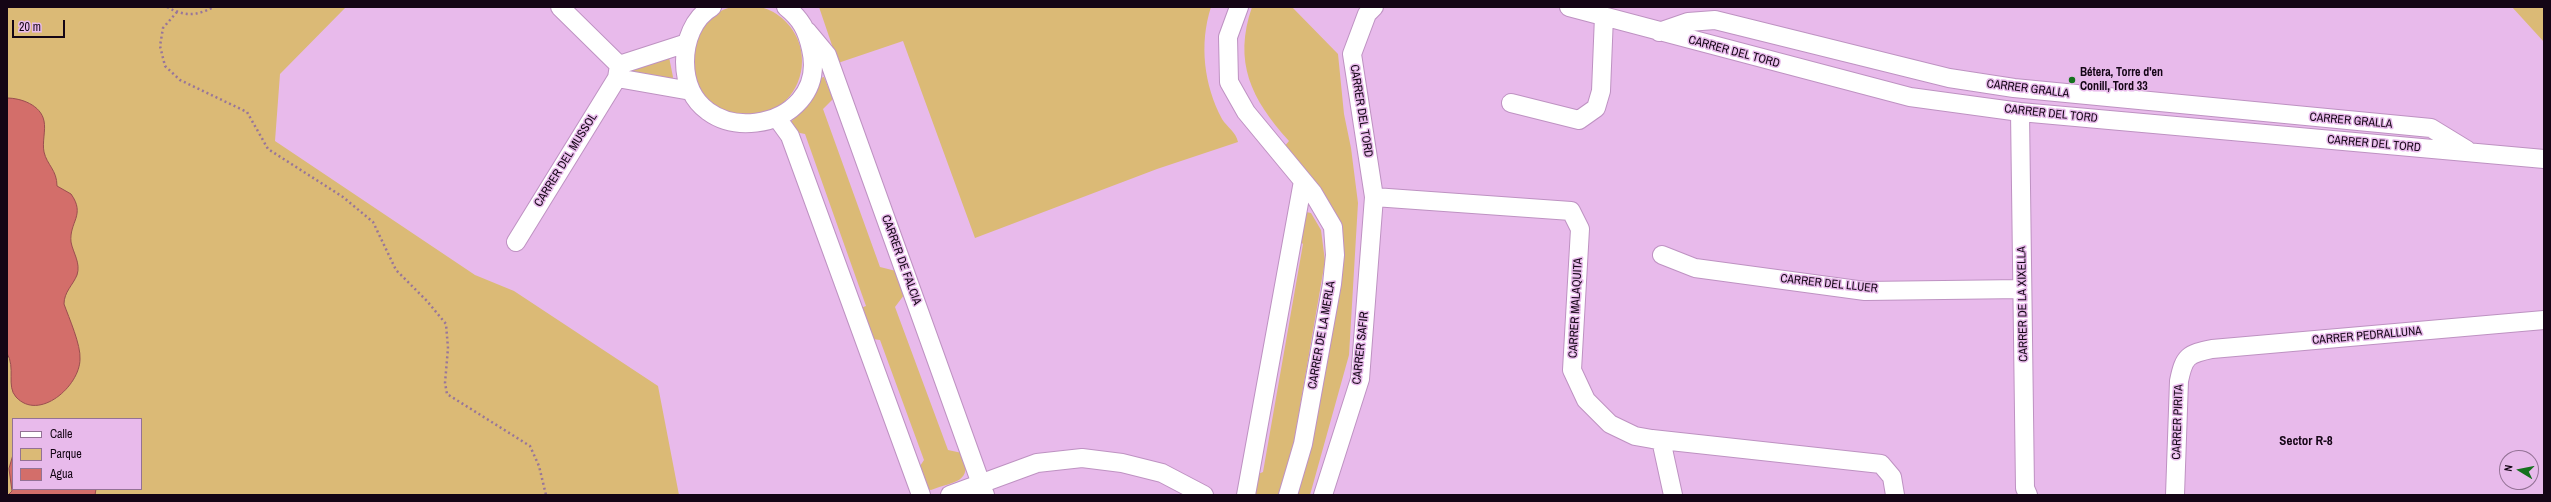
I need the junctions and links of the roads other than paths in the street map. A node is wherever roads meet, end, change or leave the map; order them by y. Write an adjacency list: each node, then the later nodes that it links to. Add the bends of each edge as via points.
1 (560, 7): 11 (street)
2 (712, 7): 10 (street, via 692,29)
3 (787, 7): 8 (street, CARRER DE FALCIA)
4 (1239, 7): 18 (street, CARRER DE LA MERLA, via 1228,37 1229,82 1246,112)
5 (1374, 7): 19 (street, CARRER DEL TORD, via 1367,14 1352,54)
6 (1569, 7): 7 (street, CARRER DEL TORD)
7 (1604, 16): 9 (street, CARRER DEL TORD); 13 (street, via 1601,91 1596,108 1579,120)
8 (807, 31): 15 (street, via 814,59 812,73 805,92 793,107); 26 (street, CARRER DE FALCIA, via 827,56)
9 (1659, 32): 14 (street, CARRER DEL TORD, via 1910,97); 16 (street, CARRER GRALLA, via 1688,22 1715,20 1949,78 2014,88 2431,128)
10 (687, 42): 11 (street); 12 (street, via 685,74)
11 (618, 71): 12 (street); 20 (street, CARRER DEL MUSSOL)
12 (692, 91): 15 (street, via 700,104 713,114 731,122 748,125 766,123)
13 (1511, 103)
14 (2020, 112): 16 (street, CARRER DEL TORD); 22 (street, CARRER DE LA XIXELLA)
15 (777, 118): 27 (street, via 790,136)
16 (2471, 152): 17 (street, CARRER DEL TORD)
17 (2544, 159)
18 (1303, 181): 30 (street); 31 (street, CARRER DE LA MERLA, via 1333,227 1335,256 1303,444)
19 (1374, 197): 25 (street, CARRER MALAQUITA, via 1571,211 1580,229 1572,370 1586,400 1610,424 1635,436); 32 (street, CARRER SAFIR, via 1360,379)
20 (516, 242)
21 (1662, 255): 22 (street, CARRER DEL LLUER, via 1695,268 1865,290)
22 (2022, 289): 35 (street, CARRER DE LA XIXELLA, via 2025,488)
23 (2544, 320): 24 (street, CARRER PEDRALLUNA)
24 (2191, 353): 36 (street, CARRER PIRITA, via 2182,364 2179,381)
25 (1661, 440): 33 (street); 34 (street, CARRER MALAQUITA, via 1881,464 1892,477)
26 (983, 489): 28 (street); 29 (street, via 1036,462 1082,458 1122,463 1162,473)
27 (921, 495)
28 (950, 495)
29 (1204, 495)
30 (1246, 495)
31 (1288, 495)
32 (1323, 495)
33 (1672, 495)
34 (1895, 495)
35 (2028, 495)
36 (2175, 495)

